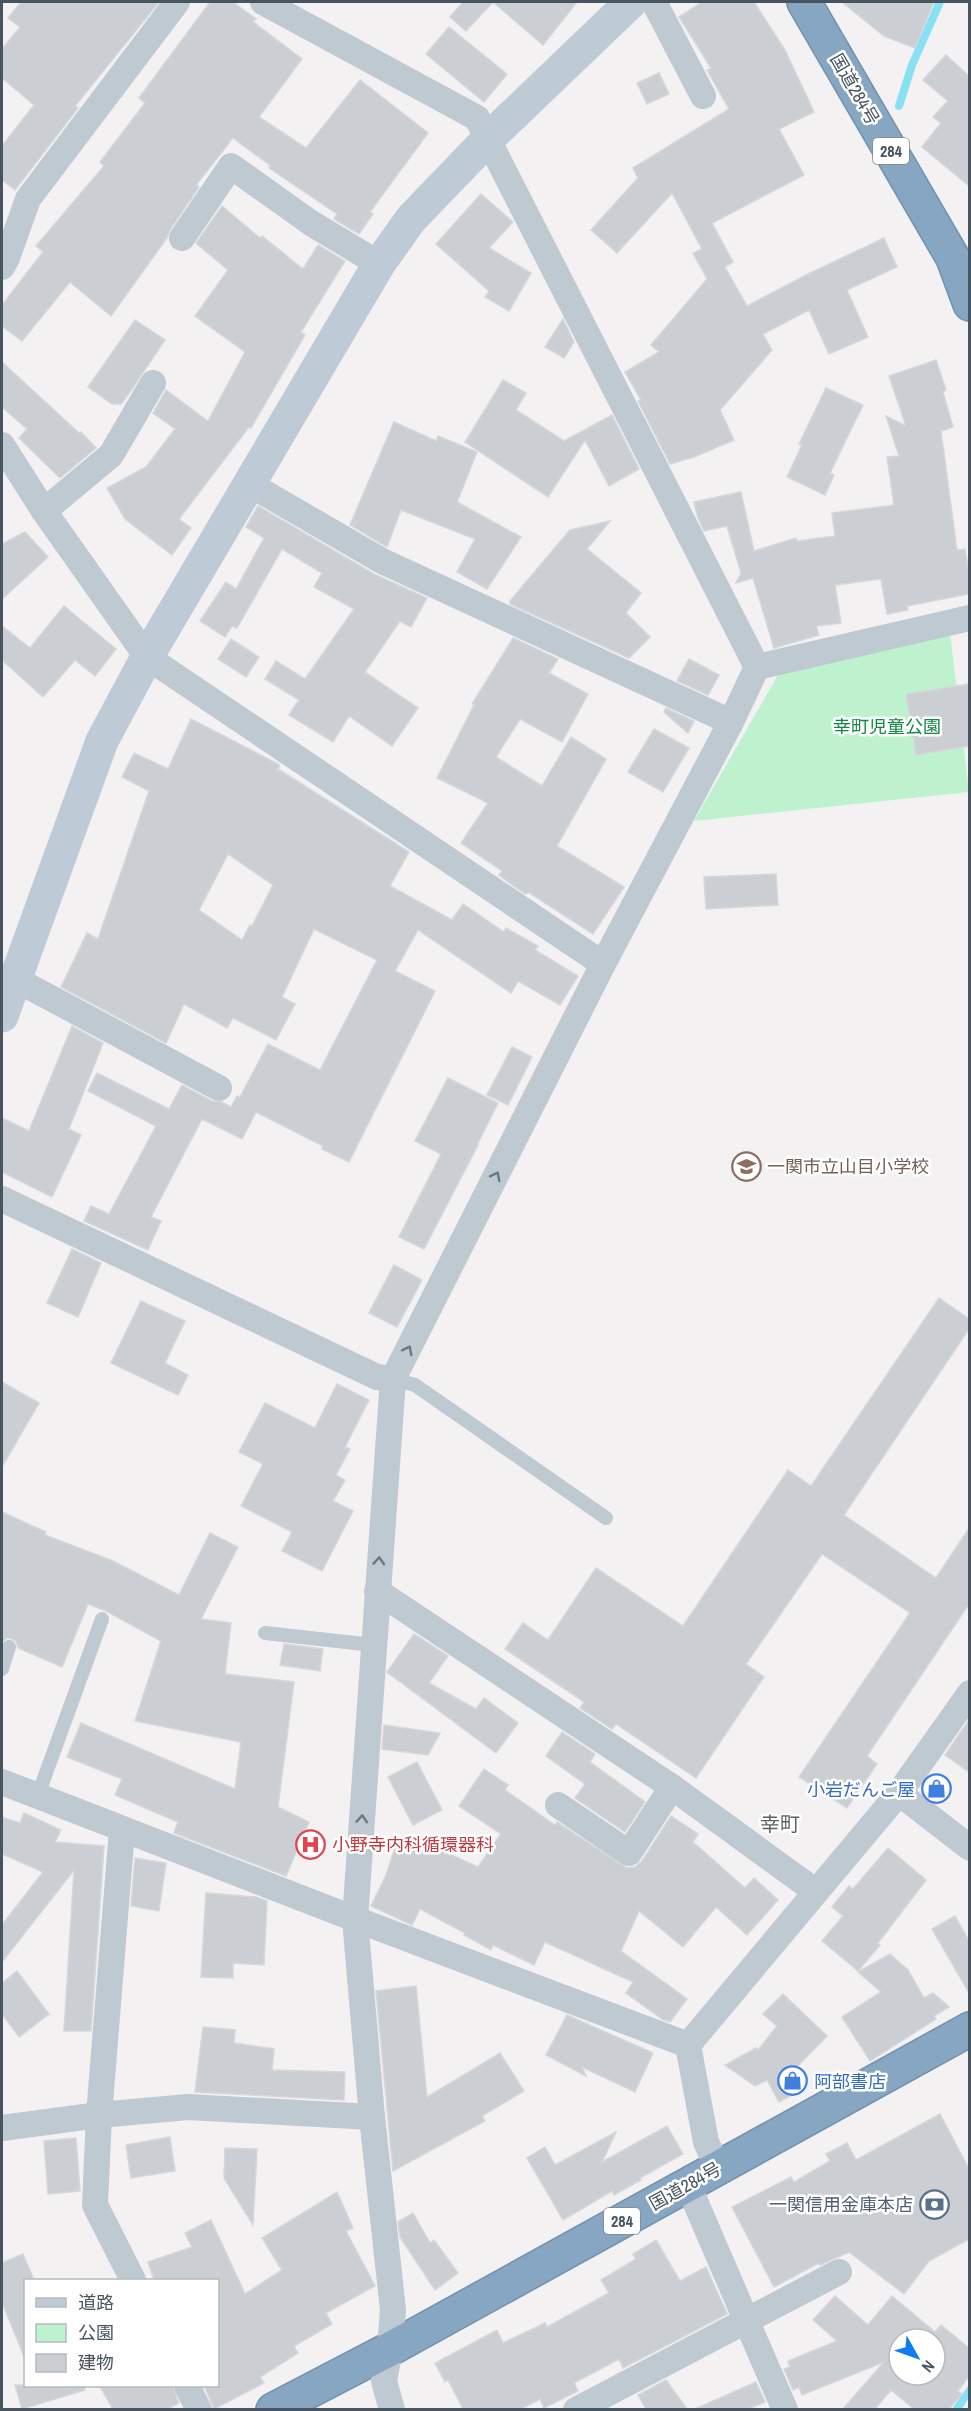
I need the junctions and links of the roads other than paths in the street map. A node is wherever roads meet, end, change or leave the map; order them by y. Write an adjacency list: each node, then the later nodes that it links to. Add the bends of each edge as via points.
1 (177, 2): 10 (street, via 28,199)
2 (263, 2): 7 (street, via 477,118)
3 (631, 2): 7 (street)
4 (654, 2): 6 (street)
5 (804, 2): 11 (highway, 国道284号 / 284, via 959,256)
6 (703, 96)
7 (489, 138): 9 (street, via 411,219); 18 (street)
8 (182, 238): 9 (street, via 231,166 311,223)
9 (379, 264): 14 (street)
10 (2, 267)
11 (969, 304)
12 (153, 383): 15 (street, via 111,454)
13 (2, 446): 15 (street)
14 (251, 485): 17 (street); 19 (street, via 382,561)
15 (44, 511): 17 (street)
16 (969, 618): 18 (street)
17 (147, 657): 20 (street); 21 (street, via 102,741)
18 (757, 667): 19 (street)
19 (731, 722): 20 (street)
20 (603, 964): 25 (street, one-way to 20)
21 (8, 977): 22 (street); 23 (street)
22 (2, 1016)
23 (219, 1088)
24 (2, 1199): 25 (street, via 377,1377)
25 (393, 1379): 26 (lane, via 415,1385); 27 (street, one-way to 25)
26 (606, 1518)
27 (377, 1591): 30 (street); 35 (street)
28 (102, 1619): 37 (lane)
29 (265, 1633): 30 (lane)
30 (373, 1645): 42 (street, one-way to 30)
31 (9, 1647): 32 (lane)
32 (2, 1669)
33 (969, 1693): 36 (street)
34 (2, 1782): 37 (street)
35 (672, 1787): 38 (street, via 629,1853); 41 (street)
36 (899, 1793): 40 (street); 41 (street)
37 (38, 1795): 39 (street)
38 (558, 1805)
39 (123, 1830): 42 (street); 45 (street)
40 (969, 1848)
41 (815, 1891): 44 (street)
42 (355, 1919): 44 (street); 46 (street)
43 (969, 2029): 48 (highway, 国道284号 / 284)
44 (688, 2045): 48 (street, via 706,2142)
45 (99, 2115): 46 (street, via 188,2107); 47 (street); 51 (street, via 94,2205)
46 (372, 2117): 53 (street, via 393,2310)
47 (2, 2128)
48 (718, 2168): 49 (highway, 国道284号 / 284)
49 (688, 2185): 52 (street); 53 (highway, 国道284号 / 284)
50 (839, 2272): 52 (street)
51 (132, 2279)
52 (747, 2319): 58 (street); 59 (street)
53 (390, 2349): 56 (highway, 国道284号 / 284); 57 (street, via 384,2381)
54 (188, 2387): 55 (street)
55 (199, 2409)
56 (273, 2409)
57 (392, 2409)
58 (576, 2409)
59 (785, 2409)

